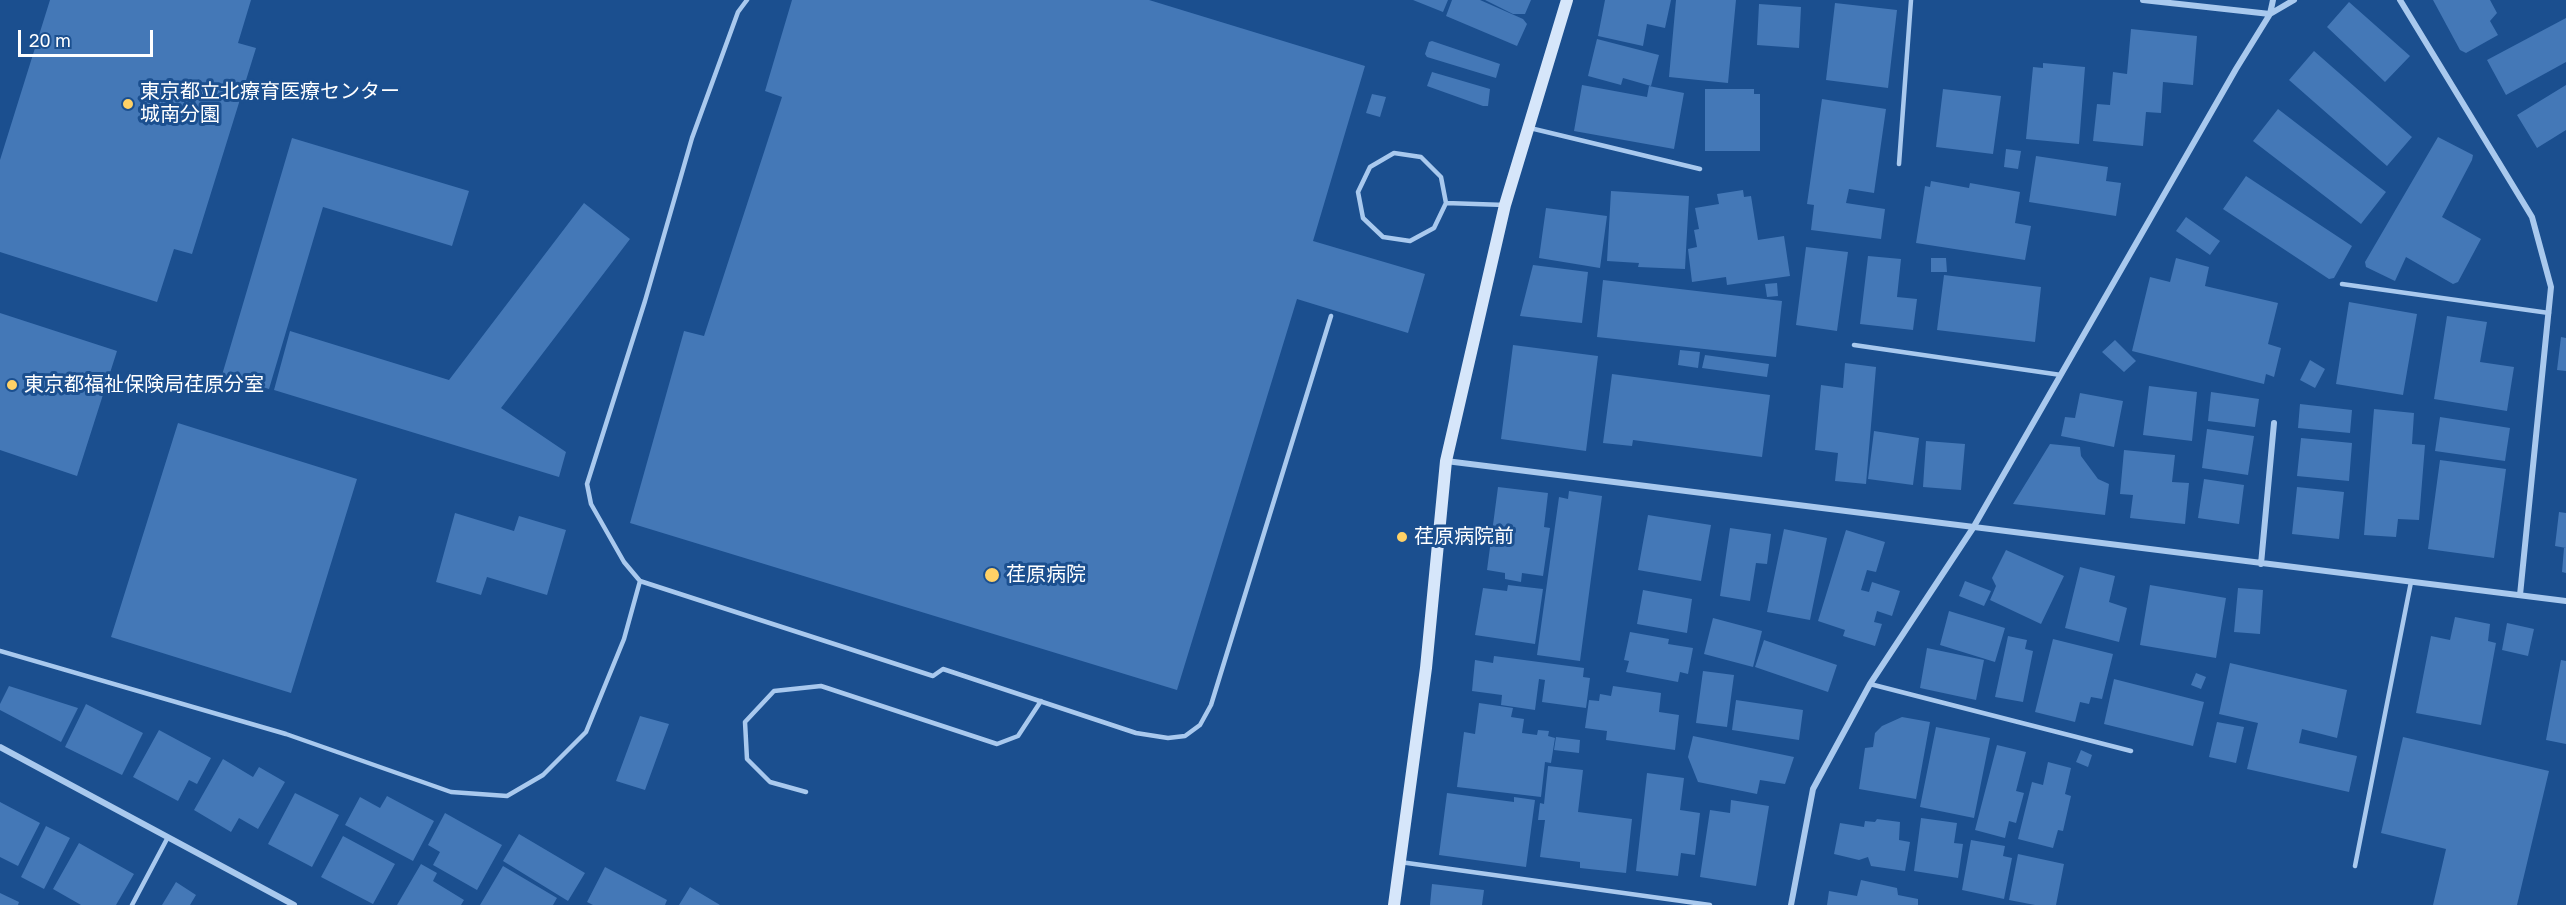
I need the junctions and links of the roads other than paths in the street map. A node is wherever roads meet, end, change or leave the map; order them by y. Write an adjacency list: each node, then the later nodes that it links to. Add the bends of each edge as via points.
1 (747, 0): 23 (lane, via 738,12 692,138 587,484 591,504)
2 (1567, 0): 9 (street)
3 (1911, 0): 10 (lane)
4 (2143, 0): 8 (street)
5 (2273, 0): 8 (street)
6 (2294, 0): 8 (street)
7 (2400, 0): 15 (street, via 2532,217 2551,287)
8 (2270, 14): 18 (street)
9 (1528, 128): 11 (lane); 13 (street)
10 (1899, 164)
11 (1700, 169)
12 (1446, 203): 12 (lane, via 1441,177 1421,157 1394,153 1370,167 1358,192 1363,218 1383,237 1410,242 1434,228); 13 (lane)
13 (1505, 205): 20 (street)
14 (2342, 284): 15 (lane)
15 (2549, 313): 25 (street)
16 (1331, 316): 29 (lane, via 1211,705 1200,725 1185,736 1168,738 1136,733)
17 (1854, 345): 18 (lane)
18 (2061, 375): 21 (street)
19 (2274, 423): 22 (street)
20 (1446, 462): 21 (street); 34 (street, via 1426,668)
21 (1973, 528): 22 (street); 28 (street)
22 (2261, 564): 24 (street)
23 (640, 581): 27 (lane, via 624,639 586,732 543,775 507,796 452,792 286,734); 29 (lane, via 933,676 943,669)
24 (2411, 582): 25 (street); 35 (lane)
25 (2520, 595): 26 (street)
26 (2566, 601)
27 (0, 651)
28 (1870, 684): 31 (lane); 40 (street, via 1813,789)
29 (1041, 701): 32 (lane, via 1018,736 997,744 821,686 774,691 745,722 747,759 770,782)
30 (0, 747): 33 (street)
31 (2131, 751)
32 (806, 792)
33 (168, 837): 36 (lane); 37 (street)
34 (1400, 862): 38 (street); 39 (lane)
35 (2355, 866)
36 (132, 905)
37 (294, 905)
38 (1394, 905)
39 (1710, 905)
40 (1791, 905)

